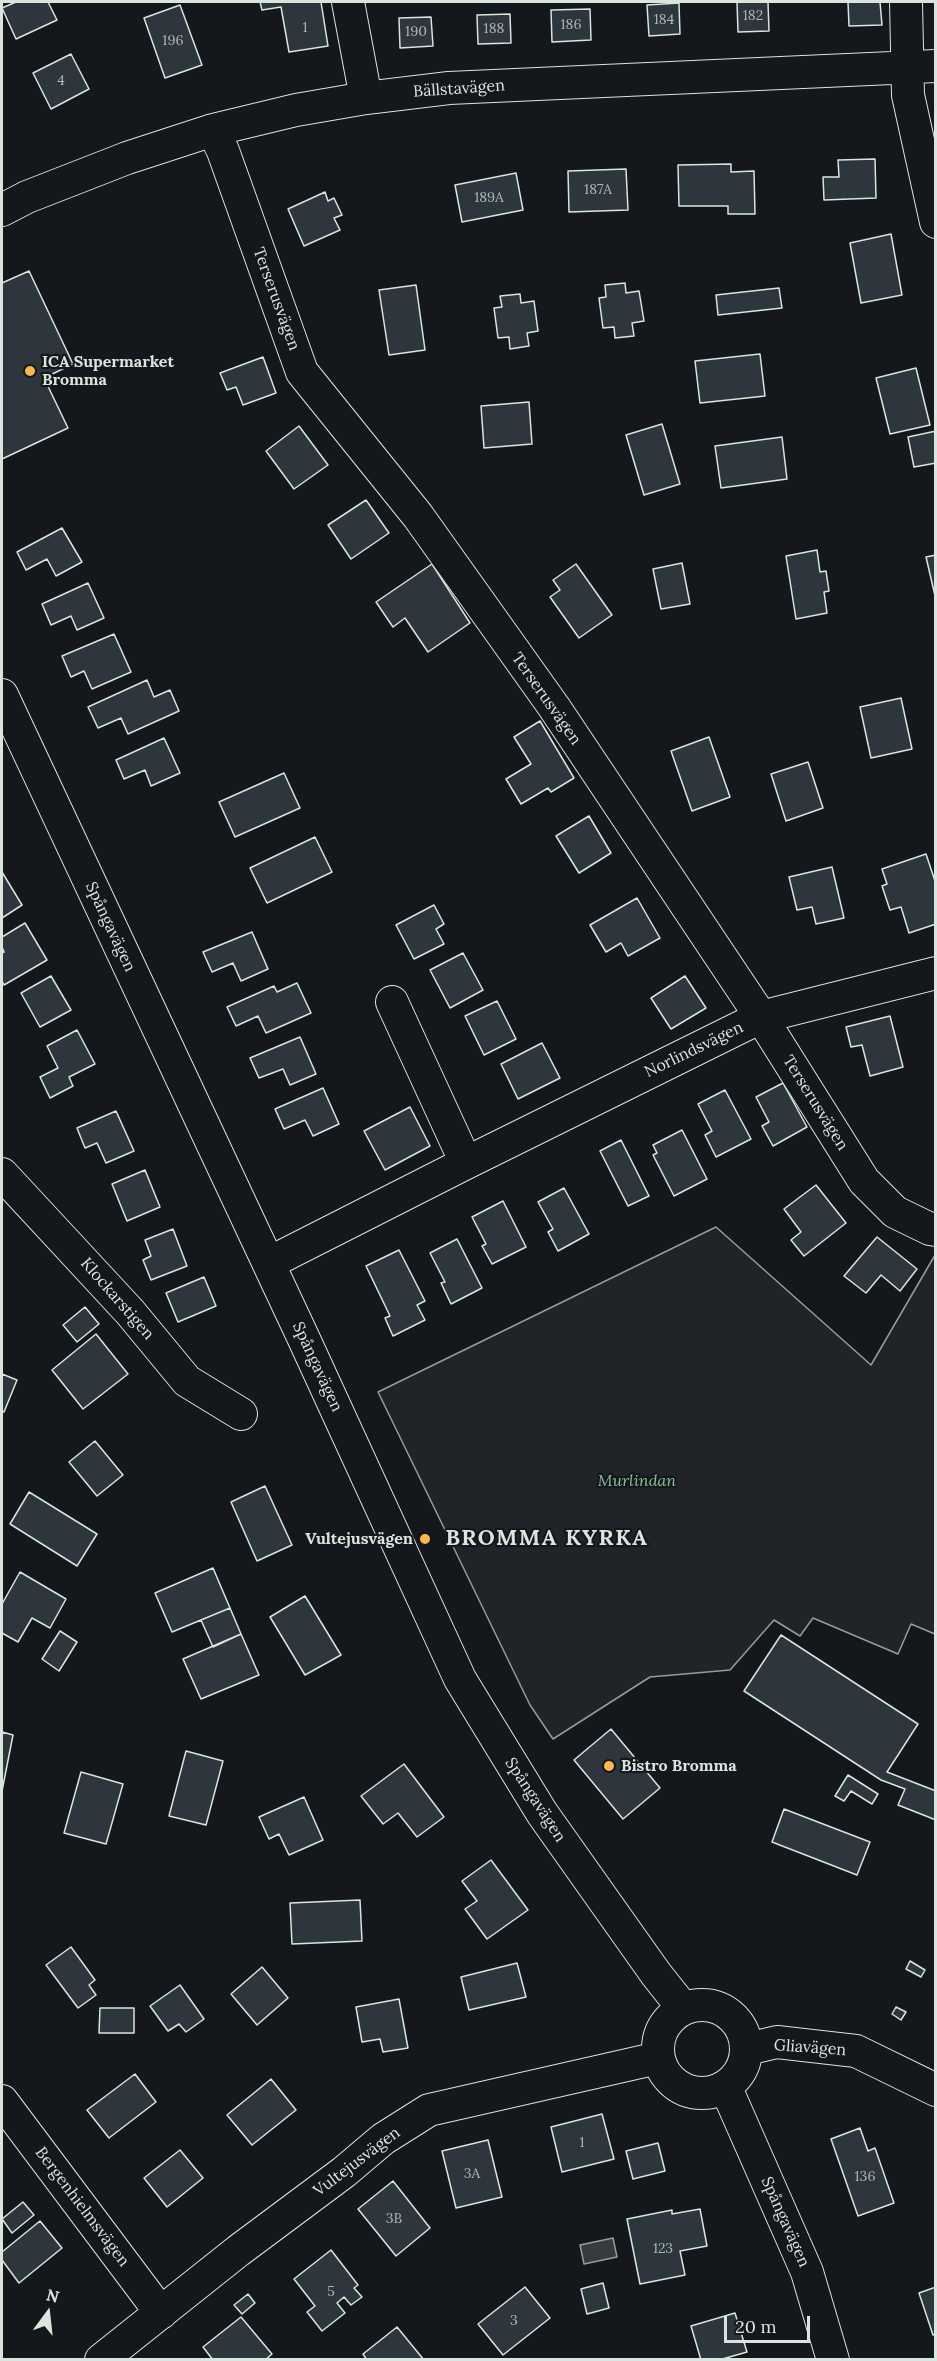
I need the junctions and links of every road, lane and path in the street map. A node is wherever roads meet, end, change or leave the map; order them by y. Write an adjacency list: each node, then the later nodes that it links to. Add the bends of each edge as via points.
1 (348, 2): 4 (street)
2 (906, 2): 3 (street)
3 (921, 67): 4 (street, Bällstavägen, via 449,88); 7 (street, via 908,95)
4 (366, 98): 5 (street, Bällstavägen)
5 (213, 130): 6 (street, Bällstavägen, via 127,158); 11 (street, Terserusvägen, via 302,372 418,516 554,707)
6 (2, 210)
7 (936, 222)
8 (2, 695): 15 (street, Spångavägen)
9 (936, 974): 11 (street, Norlindsvägen)
10 (392, 1002): 12 (street)
11 (761, 1017): 12 (street, Norlindsvägen); 14 (street, Terserusvägen, via 864,1182 895,1212)
12 (466, 1163): 15 (street, Norlindsvägen)
13 (2, 1174): 16 (street, Klockarstigen, via 130,1312 187,1381)
14 (936, 1230)
15 (269, 1263): 17 (street, Spångavägen, via 460,1679 542,1813)
16 (241, 1414)
17 (683, 2008): 18 (street, via 699,2004 716,2006 732,2016 743,2031); 19 (street, via 662,2029)
18 (747, 2049): 20 (street, via 742,2071); 21 (street, Gliavägen, via 777,2042 856,2050)
19 (658, 2058): 20 (street, via 667,2078 684,2091 705,2094); 23 (street, Vultejusvägen, via 429,2110 383,2139)
20 (726, 2088): 25 (street, Spångavägen, via 807,2272)
21 (936, 2090)
22 (2, 2101): 23 (street, Bergenhielmsvägen)
23 (161, 2313): 24 (street, Vultejusvägen)
24 (101, 2360)
25 (833, 2360)

